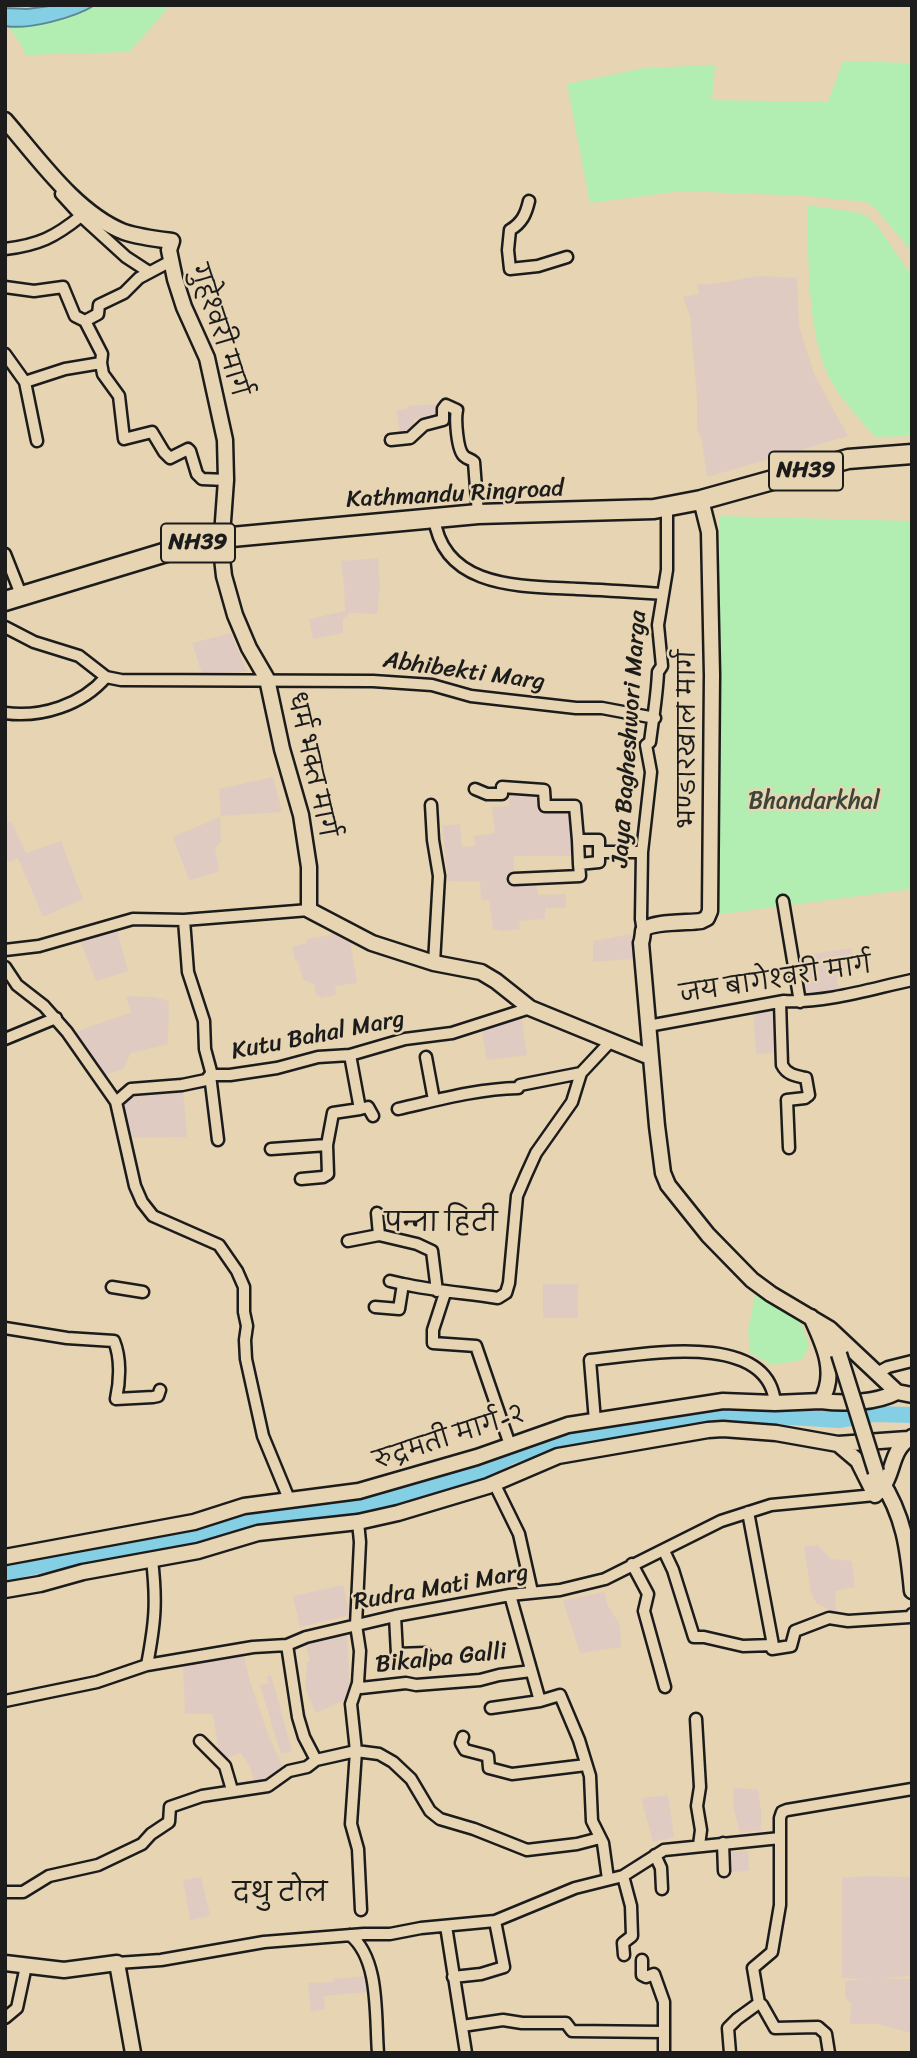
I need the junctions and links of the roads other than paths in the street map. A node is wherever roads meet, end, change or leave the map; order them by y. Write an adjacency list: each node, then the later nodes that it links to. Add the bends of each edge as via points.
1 (5, 120): 5 (main road, via 90,213 125,232)
2 (5, 130): 4 (street)
3 (529, 201): 7 (street, via 522,219 510,230 510,269)
4 (81, 216): 6 (street, via 59,234); 9 (street)
5 (172, 241): 8 (main road, गुहेश्वरी मार्ग); 23 (main road, via 184,287 213,352 228,416 234,480)
6 (5, 249)
7 (567, 257)
8 (171, 261): 9 (street); 18 (main road, गुहेश्वरी मार्ग, via 213,378 225,440)
9 (149, 272): 11 (street, via 124,293 99,305 98,314)
10 (5, 287): 11 (street, via 34,291 63,287 75,316)
11 (85, 321): 13 (street, via 103,354)
12 (5, 354): 14 (street)
13 (101, 363): 14 (street); 18 (street, via 103,374 119,396 123,438 152,432 170,458 188,449 202,479)
14 (25, 382): 16 (street)
15 (391, 440): 21 (street, via 410,438 424,425 443,420 446,405 457,410 455,425 462,452 474,462)
16 (37, 441)
17 (912, 454): 19 (highway, Kathmandu Ringroad / NH39, via 848,460)
18 (226, 480): 23 (main road, गुहेश्वरी मार्ग)
19 (701, 500): 20 (highway, Kathmandu Ringroad / NH39); 43 (main road, भण्डारखाल मार्ग, via 709,532 712,662 710,911 701,921)
20 (667, 507): 21 (highway, Kathmandu Ringroad / NH39); 26 (street, Jaya Bagheshwori Marga)
21 (478, 514): 22 (highway, Kathmandu Ringroad / NH39)
22 (434, 517): 23 (highway, Kathmandu Ringroad / NH39); 26 (street, via 436,535 457,564 491,581)
23 (225, 537): 25 (main road, गुहेश्वरी मार्ग); 27 (highway, Kathmandu Ringroad / NH39)
24 (5, 554): 27 (street)
25 (223, 562): 30 (main road, धर्म भक्त मार्ग, via 235,615)
26 (663, 594): 32 (street, Jaya Bagheshwori Marga, via 658,625 662,666)
27 (14, 599)
28 (5, 627): 29 (street, via 79,656)
29 (106, 677): 30 (street, Abhibekti Marg); 31 (street, via 98,687 58,709)
30 (267, 679): 32 (street, Abhibekti Marg, via 432,685 471,696 602,708); 41 (main road, धर्म भक्त मार्ग, via 307,841)
31 (5, 713)
32 (655, 718): 37 (street, Jaya Bagheshwori Marga, via 646,745 651,772)
33 (475, 789): 35 (street, via 487,794 502,794 502,787 544,790 545,806 575,806)
34 (431, 805): 45 (street, via 439,876)
35 (578, 840): 36 (street, via 599,840); 38 (street)
36 (599, 852): 37 (street); 38 (street, via 599,862)
37 (642, 852): 43 (street, Jaya Bagheshwori Marga, via 641,919)
38 (579, 864): 39 (street, via 580,876)
39 (514, 879)
40 (783, 901): 49 (street)
41 (309, 910): 42 (street); 45 (main road, via 372,943)
42 (184, 920): 44 (street, via 133,919 39,946); 59 (street, via 188,972 204,1021)
43 (645, 929): 52 (main road, जय बागेश्वरी मार्ग, via 641,943)
44 (5, 950)
45 (434, 963): 50 (main road, via 481,972)
46 (5, 967): 51 (street, via 17,985)
47 (912, 980): 49 (street, जय बागेश्वरी मार्ग)
48 (780, 1002): 49 (street, जय बागेश्वरी मार्ग); 52 (street, जय बागेश्वरी मार्ग); 67 (street, via 782,1065 806,1078 809,1095 787,1100)
49 (800, 1002)
50 (530, 1008): 54 (main road); 55 (street, Kutu Bahal Marg, via 452,1033 405,1039)
51 (56, 1018): 53 (street); 61 (street)
52 (648, 1026): 57 (main road, जय बागेश्वरी मार्ग)
53 (5, 1039)
54 (610, 1042): 57 (main road); 58 (street)
55 (350, 1055): 59 (street, Kutu Bahal Marg); 62 (street)
56 (426, 1057): 60 (street)
57 (650, 1057): 79 (main road, via 668,1185 742,1270 771,1294)
58 (581, 1073): 60 (street); 77 (street, via 572,1102 536,1153 517,1196 506,1293 498,1298)
59 (211, 1075): 61 (street, Kutu Bahal Marg, via 182,1085 131,1089); 65 (street)
60 (435, 1100): 63 (street)
61 (116, 1102): 94 (street, via 142,1202 153,1216 219,1245 237,1270 244,1287 246,1359 263,1436)
62 (360, 1109): 64 (street, via 368,1107); 66 (street, via 333,1113)
63 (398, 1109)
64 (373, 1116)
65 (218, 1140)
66 (327, 1145): 68 (street); 69 (street, via 328,1174)
67 (789, 1148)
68 (271, 1149)
69 (301, 1179)
70 (377, 1213): 71 (street)
71 (379, 1235): 72 (street); 77 (street, via 432,1251)
72 (348, 1241)
73 (390, 1281): 74 (street)
74 (403, 1284): 77 (street); 78 (street, via 399,1309)
75 (112, 1287): 76 (street)
76 (143, 1292)
77 (441, 1292): 91 (street, via 433,1343 476,1346)
78 (375, 1307)
79 (811, 1316): 81 (main road); 86 (main road, via 829,1361 829,1383)
80 (5, 1328): 84 (street, via 114,1341 116,1399 158,1396)
81 (830, 1329): 83 (main road); 93 (main road, bridge)
82 (912, 1361): 83 (street)
83 (877, 1373): 85 (main road)
84 (160, 1390)
85 (905, 1393): 86 (main road, रुद्रमती मार्ग-२, via 841,1404)
86 (821, 1401): 87 (main road, रुद्रमती मार्ग-२)
87 (775, 1403): 88 (main road, रुद्रमती मार्ग-२, via 723,1401); 88 (street, via 769,1380 754,1364 713,1351 598,1359 590,1360)
88 (595, 1421): 91 (main road, रुद्रमती मार्ग-२)
89 (910, 1438): 90 (main road); 93 (main road, via 897,1450)
90 (838, 1444): 92 (main road, via 776,1433 708,1430 558,1456); 93 (main road, via 858,1461)
91 (510, 1445): 94 (main road, रुद्रमती मार्ग-२, via 359,1491)
92 (494, 1483): 96 (main road); 104 (street, via 519,1534)
93 (880, 1491): 95 (street, Rudra Mati Marg); 97 (main road, via 894,1501)
94 (289, 1499): 99 (main road, रुद्रमती मार्ग-२, via 244,1506 194,1522)
95 (748, 1512): 98 (street, Rudra Mati Marg, via 720,1521); 110 (street)
96 (358, 1522): 100 (main road, via 258,1533); 108 (street)
97 (909, 1537): 103 (main road)
98 (664, 1551): 101 (street, Rudra Mati Marg); 110 (street, via 694,1637 743,1646)
99 (6, 1554)
100 (152, 1560): 102 (main road); 112 (street, via 156,1618)
101 (632, 1564): 104 (street, Rudra Mati Marg, via 605,1578); 115 (street, via 648,1594 644,1611)
102 (5, 1590)
103 (912, 1591)
104 (532, 1592): 105 (street, Rudra Mati Marg)
105 (510, 1595): 107 (street, Rudra Mati Marg); 113 (street)
106 (912, 1614): 110 (street, via 848,1621 829,1618 795,1631 791,1646 772,1649)
107 (395, 1616): 108 (street, Rudra Mati Marg); 111 (street, via 397,1654)
108 (356, 1625): 109 (street, Rudra Mati Marg); 114 (street)
109 (287, 1645): 112 (street, Rudra Mati Marg); 123 (street, via 298,1717)
110 (773, 1645)
111 (425, 1653)
112 (147, 1665): 116 (street, Rudra Mati Marg, via 97,1682)
113 (531, 1671): 114 (street, Bikalpa Galli, via 480,1680 361,1688); 117 (street)
114 (358, 1683): 122 (street, via 351,1704)
115 (665, 1687)
116 (5, 1701)
117 (540, 1701): 118 (street); 124 (street, via 560,1695)
118 (491, 1708)
119 (696, 1719): 130 (street)
120 (463, 1737): 124 (street, via 465,1750 488,1756 489,1768 512,1774)
121 (200, 1741): 126 (street, via 225,1766)
122 (356, 1751): 123 (street); 127 (street, via 379,1754 393,1762 440,1819 527,1850); 137 (street, via 351,1824 358,1849)
123 (316, 1760): 126 (street, via 268,1786)
124 (586, 1765): 127 (street, via 593,1821)
125 (912, 1789): 128 (street, via 787,1810 779,1818)
126 (232, 1790): 136 (street, via 170,1807 169,1822 142,1844 98,1865 49,1876 23,1892)
127 (600, 1838): 134 (street)
128 (780, 1838): 129 (street); 147 (street, via 780,1905 772,1952 752,1968)
129 (723, 1843): 130 (street); 132 (street)
130 (699, 1845): 131 (street)
131 (655, 1855): 133 (street); 135 (street)
132 (724, 1871)
133 (622, 1875): 134 (street); 141 (street, via 631,1906 632,1936 623,1943)
134 (608, 1879): 138 (street)
135 (662, 1889)
136 (5, 1892)
137 (362, 1910)
138 (495, 1921): 139 (street); 146 (street, via 504,1967)
139 (446, 1926): 140 (street); 146 (street)
140 (350, 1935): 144 (street); 152 (street, via 365,1953 375,1986)
141 (624, 1955)
142 (642, 1960): 150 (street, via 642,1975 654,1974 664,2002)
143 (5, 1963): 145 (main road)
144 (117, 1963): 145 (main road, via 64,1970); 151 (main road)
145 (26, 1966): 148 (street, via 17,2008)
146 (453, 1978): 149 (street)
147 (759, 2003): 155 (street, via 729,2028); 156 (street, via 775,2028 813,2026 823,2030)
148 (5, 2018)
149 (462, 2026): 150 (street, via 503,2020 566,2023 572,2031); 153 (street)
150 (663, 2032): 154 (street)
151 (133, 2053)
152 (378, 2053)
153 (466, 2053)
154 (664, 2053)
155 (730, 2053)
156 (829, 2053)

